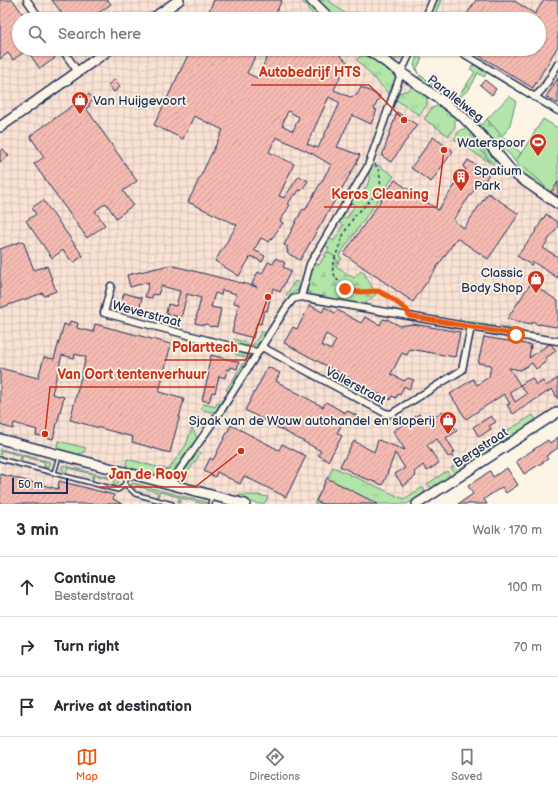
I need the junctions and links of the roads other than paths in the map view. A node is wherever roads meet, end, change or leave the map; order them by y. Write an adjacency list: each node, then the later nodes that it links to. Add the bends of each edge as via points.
1 (27, 0): 5 (street)
2 (179, 0): 6 (street)
3 (311, 0): 7 (street)
4 (433, 0): 8 (street)
5 (35, 12)
6 (162, 12)
7 (323, 12)
8 (428, 12)
9 (67, 56): 15 (street)
10 (100, 56): 15 (street)
11 (377, 56): 16 (street, Parallelweg)
12 (409, 56): 16 (street)
13 (467, 56): 17 (street)
14 (558, 64): 17 (street, via 539,94)
15 (78, 72): 19 (street)
16 (402, 73): 20 (street, Parallelweg, via 463,117 513,173); 22 (street, via 366,170 310,264)
17 (534, 97): 18 (street)
18 (558, 111)
19 (0, 127)
20 (558, 204)
21 (111, 286): 25 (street, Weverstraat, via 104,313 238,348)
22 (300, 297): 23 (street); 25 (street, via 293,299)
23 (471, 327): 24 (street); 25 (street, Vollerstraat, via 462,370 391,414)
24 (558, 341)
25 (260, 349): 33 (street)
26 (558, 412): 37 (street, Bergstraat)
27 (0, 439): 28 (street)
28 (59, 454): 30 (street); 31 (lane)
29 (0, 459): 31 (lane)
30 (128, 472): 32 (lane); 33 (street)
31 (54, 473): 32 (lane, via 118,490)
32 (125, 484): 35 (lane, via 136,494)
33 (170, 484): 34 (street)
34 (211, 499): 36 (street)
35 (172, 504)
36 (245, 504)
37 (417, 504)

